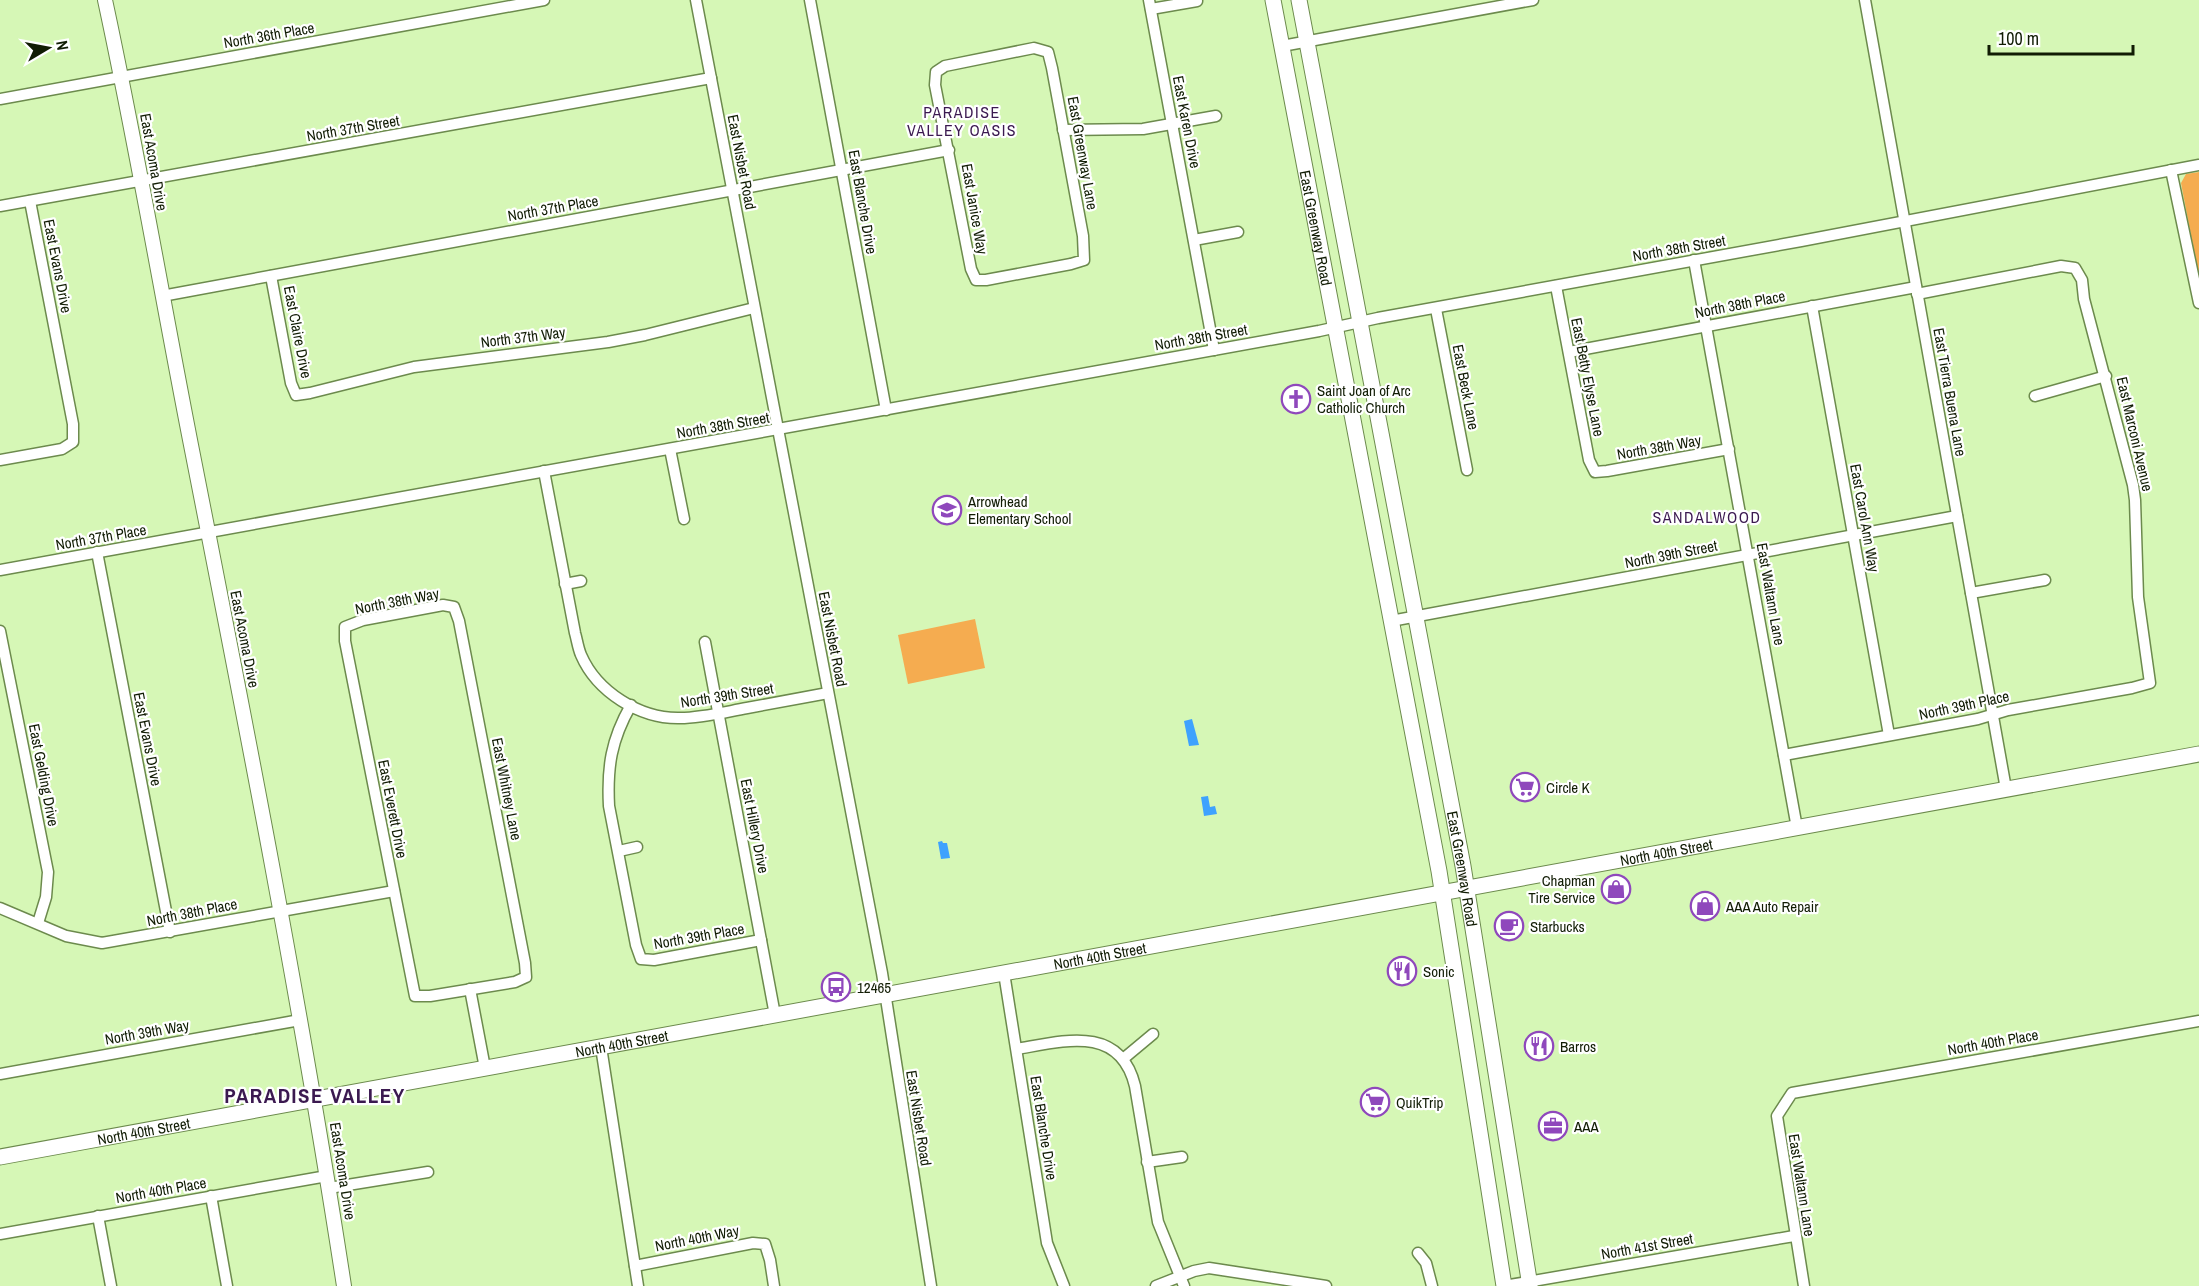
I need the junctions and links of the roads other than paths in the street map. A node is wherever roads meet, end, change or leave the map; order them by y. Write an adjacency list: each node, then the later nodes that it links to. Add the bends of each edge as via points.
1 (105, 0): 14 (street, East Acoma Drive)
2 (544, 0): 14 (street, North 36th Place)
3 (696, 0): 15 (street, East Nisbet Road)
4 (810, 0): 22 (street, East Blanche Drive)
5 (1273, 0): 12 (main road, East Greenway Road)
6 (1299, 0): 11 (main road, East Greenway Road)
7 (1533, 0): 11 (street)
8 (1865, 0): 28 (street, East Tierra Buena Lane)
9 (1197, 1): 10 (street, East Karen Drive)
10 (1150, 5): 18 (street, East Karen Drive)
11 (1307, 41): 12 (street); 42 (main road, East Greenway Road)
12 (1282, 46): 44 (main road, East Greenway Road)
13 (1048, 52): 19 (street, East Greenway Lane); 20 (street, East Janice Way, via 1034,48 945,66 936,72 935,85)
14 (122, 77): 16 (street, North 36th Place); 24 (street, East Acoma Drive)
15 (711, 78): 24 (street, North 37th Street); 25 (street, East Nisbet Road)
16 (0, 99)
17 (1216, 116): 18 (street)
18 (1172, 124): 19 (street, via 1143,129); 30 (street, East Karen Drive)
19 (1064, 130): 34 (street, East Greenway Lane, via 1084,260)
20 (949, 150): 22 (street, North 37th Place); 34 (street, East Janice Way)
21 (2199, 165): 23 (street, North 38th Street)
22 (842, 170): 25 (street, North 37th Place); 50 (street, East Blanche Drive)
23 (2171, 170): 28 (street, North 38th Street); 38 (street)
24 (140, 181): 26 (street, North 37th Street); 37 (street, East Acoma Drive)
25 (731, 190): 33 (street, North 37th Place); 40 (street, East Nisbet Road)
26 (30, 201): 27 (street, North 37th Street); 56 (street, East Evans Drive, via 73,424 73,442 62,449)
27 (0, 206)
28 (1904, 221): 31 (street, North 38th Street); 36 (street, East Tierra Buena Lane)
29 (1238, 232): 30 (street)
30 (1194, 240): 45 (street, East Karen Drive)
31 (1694, 260): 35 (street, North 38th Street); 43 (street, East Waltann Lane)
32 (2075, 267): 36 (street, North 38th Place, via 2061,266); 47 (street, East Marconi Avenue, via 2082,280)
33 (271, 276): 37 (street, North 37th Place); 48 (street, East Claire Drive)
34 (976, 280)
35 (1556, 286): 41 (street, North 38th Street); 46 (street, East Betty Elyse Lane)
36 (1917, 290): 39 (street, North 38th Place); 60 (street, East Tierra Buena Lane)
37 (162, 296): 62 (street, East Acoma Drive)
38 (2199, 303)
39 (1812, 306): 43 (street, North 38th Place); 63 (street, East Carol Ann Way)
40 (754, 308): 48 (street, North 37th Way, via 617,340 414,367); 51 (street, East Nisbet Road)
41 (1436, 309): 42 (street, North 38th Street); 57 (street, East Beck Lane)
42 (1360, 322): 44 (street, North 38th Street); 54 (main road, East Greenway Road)
43 (1706, 326): 46 (street, North 38th Place); 53 (street, East Waltann Lane)
44 (1335, 328): 45 (street, North 38th Street); 55 (main road, East Greenway Road)
45 (1214, 350): 50 (street, North 38th Street)
46 (1569, 352): 59 (street, East Betty Elyse Lane, via 1589,460)
47 (2106, 376): 49 (street); 78 (street, East Marconi Avenue, via 2135,500 2138,597)
48 (296, 395)
49 (2035, 396)
50 (886, 410): 51 (street, North 38th Street)
51 (778, 430): 52 (street, North 38th Street); 79 (street, East Nisbet Road)
52 (670, 449): 58 (street, North 38th Street); 61 (street)
53 (1729, 449): 59 (street, North 38th Way); 65 (street, East Waltann Lane)
54 (1385, 451): 55 (main road); 72 (main road, East Greenway Road)
55 (1359, 455): 73 (main road, East Greenway Road)
56 (0, 460)
57 (1467, 470)
58 (544, 471): 62 (street, North 38th Street); 69 (street, North 39th Street)
59 (1595, 472)
60 (1957, 516): 63 (street, North 39th Street); 70 (street, East Tierra Buena Lane)
61 (684, 519)
62 (208, 534): 64 (street, North 37th Place); 94 (street, East Acoma Drive)
63 (1853, 536): 65 (street, North 39th Street); 83 (street, East Carol Ann Way)
64 (97, 552): 66 (street, North 37th Place); 96 (street, East Evans Drive)
65 (1749, 555): 72 (street, North 39th Street); 84 (street, East Waltann Lane)
66 (0, 570)
67 (2045, 580): 70 (street)
68 (581, 581): 69 (street)
69 (565, 584): 80 (street, North 39th Street, via 581,655 615,697)
70 (1971, 593): 82 (street, East Tierra Buena Lane)
71 (454, 607): 74 (street, North 38th Way, via 408,611); 99 (street, East Whitney Lane, via 526,976 515,982)
72 (1416, 616): 73 (street, North 39th Street); 90 (main road, East Greenway Road)
73 (1391, 621): 92 (main road, East Greenway Road)
74 (345, 627): 91 (street, East Everett Drive)
75 (0, 631): 77 (street, East Gelding Drive)
76 (705, 642): 81 (street, East Hillery Drive)
77 (4, 677): 95 (street, East Gelding Drive, via 48,872)
78 (2150, 682): 82 (street, North 39th Place)
79 (828, 693): 81 (street, North 39th Street); 100 (street, East Nisbet Road)
80 (631, 705): 81 (street, North 39th Street, via 663,717); 89 (street, via 611,750 608,769 609,806)
81 (718, 714): 97 (street, East Hillery Drive)
82 (1993, 715): 83 (street, North 39th Place); 86 (street, East Tierra Buena Lane)
83 (1889, 735): 84 (street, North 39th Place)
84 (1784, 754): 87 (street, East Waltann Lane)
85 (2199, 754): 86 (main road, North 40th Street)
86 (2006, 789): 87 (main road, North 40th Street)
87 (1797, 828): 90 (main road, North 40th Street)
88 (637, 847): 89 (street)
89 (619, 851): 97 (street, North 39th Place, via 641,959 654,960)
90 (1467, 887): 92 (main road, North 40th Street); 124 (main road, East Greenway Road)
91 (394, 891): 94 (street, North 38th Place); 99 (street, East Everett Drive, via 415,996)
92 (1443, 892): 98 (main road, North 40th Street); 135 (main road, East Greenway Road)
93 (0, 908): 95 (street, North 38th Place)
94 (280, 912): 96 (street, North 38th Place); 102 (street, East Acoma Drive)
95 (38, 923): 96 (street, North 38th Place, via 66,936 102,943)
96 (170, 932)
97 (761, 940): 101 (street, East Hillery Drive)
98 (1004, 973): 100 (main road, North 40th Street); 106 (street, East Blanche Drive)
99 (470, 989): 108 (street)
100 (885, 994): 101 (main road, North 40th Street); 130 (street, East Nisbet Road)
101 (776, 1015): 105 (main road, North 40th Street)
102 (300, 1020): 109 (street, North 39th Way); 111 (street, East Acoma Drive)
103 (2199, 1021): 110 (street, North 40th Place)
104 (1153, 1034): 107 (street)
105 (601, 1047): 108 (main road, North 40th Street); 122 (street)
106 (1017, 1048): 107 (street, via 1081,1039 1105,1045); 131 (street, East Blanche Drive, via 1047,1243)
107 (1123, 1059): 114 (street, via 1132,1073)
108 (485, 1068): 111 (main road, North 40th Street)
109 (0, 1074)
110 (1792, 1093): 120 (street, East Waltann Lane, via 1777,1116)
111 (315, 1099): 112 (main road, North 40th Street); 116 (street, East Acoma Drive)
112 (0, 1156)
113 (1182, 1157): 114 (street)
114 (1147, 1162): 123 (street, via 1158,1222)
115 (428, 1172): 116 (street, North 40th Place)
116 (328, 1182): 117 (street, North 40th Place); 127 (street, East Acoma Drive)
117 (211, 1196): 118 (street, North 40th Place); 126 (street)
118 (98, 1216): 119 (street, North 40th Place); 125 (street)
119 (0, 1234)
120 (1794, 1236): 124 (street, North 41st Street); 136 (street, East Waltann Lane)
121 (1418, 1253): 134 (street, via 1426,1263)
122 (635, 1266): 128 (street); 129 (street, North 40th Way, via 765,1244)
123 (1182, 1281): 132 (street); 133 (street, via 1209,1268)
124 (1529, 1284): 135 (street, North 41st Street)
125 (111, 1286)
126 (227, 1286)
127 (344, 1286)
128 (638, 1286)
129 (774, 1286)
130 (931, 1286)
131 (1064, 1286)
132 (1156, 1286)
133 (1326, 1286)
134 (1432, 1286)
135 (1504, 1286)
136 (1804, 1286)

